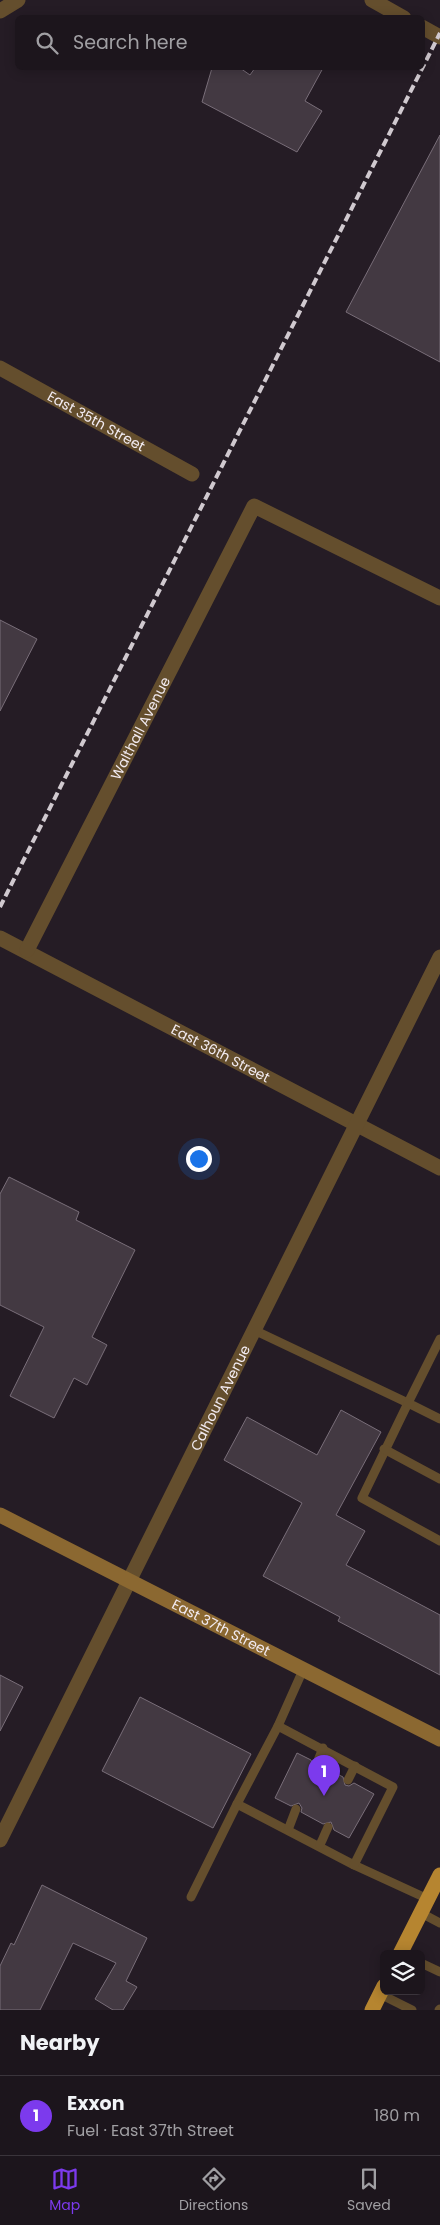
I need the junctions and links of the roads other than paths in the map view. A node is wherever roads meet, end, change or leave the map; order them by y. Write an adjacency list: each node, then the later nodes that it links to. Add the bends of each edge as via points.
1 (18, 0): 3 (street)
2 (372, 0): 4 (street)
3 (0, 11)
4 (399, 15)
5 (425, 29): 6 (street)
6 (440, 37)
7 (0, 368): 8 (street, East 35th Street)
8 (192, 474)
9 (440, 598): 11 (street, Walthall Avenue, via 254,506)
10 (0, 938): 11 (street, East 36th Street)
11 (27, 950): 13 (street, East 36th Street)
12 (440, 957): 13 (street, Calhoun Avenue)
13 (355, 1125): 14 (street, East 36th Street); 15 (street, Calhoun Avenue)
14 (440, 1168)
15 (254, 1330): 17 (lane); 23 (street, Calhoun Avenue)
16 (439, 1346): 17 (lane)
17 (408, 1403): 18 (lane); 19 (lane)
18 (440, 1419)
19 (384, 1449): 20 (lane); 22 (lane, via 362,1498)
20 (440, 1479)
21 (0, 1515): 23 (main road, East 37th Street)
22 (440, 1542)
23 (129, 1581): 24 (main road, East 37th Street); 35 (street, Calhoun Avenue)
24 (303, 1670): 25 (lane); 26 (main road, East 37th Street)
25 (278, 1726): 27 (lane); 31 (lane)
26 (440, 1739)
27 (323, 1748): 28 (lane); 29 (lane)
28 (317, 1763)
29 (355, 1766): 30 (lane); 37 (lane, via 393,1787)
30 (348, 1780)
31 (237, 1804): 34 (lane); 39 (lane)
32 (296, 1809): 34 (lane)
33 (328, 1827): 36 (lane)
34 (288, 1830): 36 (lane)
35 (0, 1840)
36 (320, 1846): 37 (lane)
37 (354, 1865): 40 (lane)
38 (440, 1875): 40 (highway)
39 (191, 1897)
40 (428, 1899): 41 (highway)
41 (421, 1914): 42 (lane); 43 (highway)
42 (440, 1923)
43 (403, 1950)
44 (425, 1965): 45 (lane)
45 (440, 1972)
46 (380, 1994): 48 (highway)
47 (390, 1995): 49 (lane)
48 (372, 2010)
49 (412, 2010)

